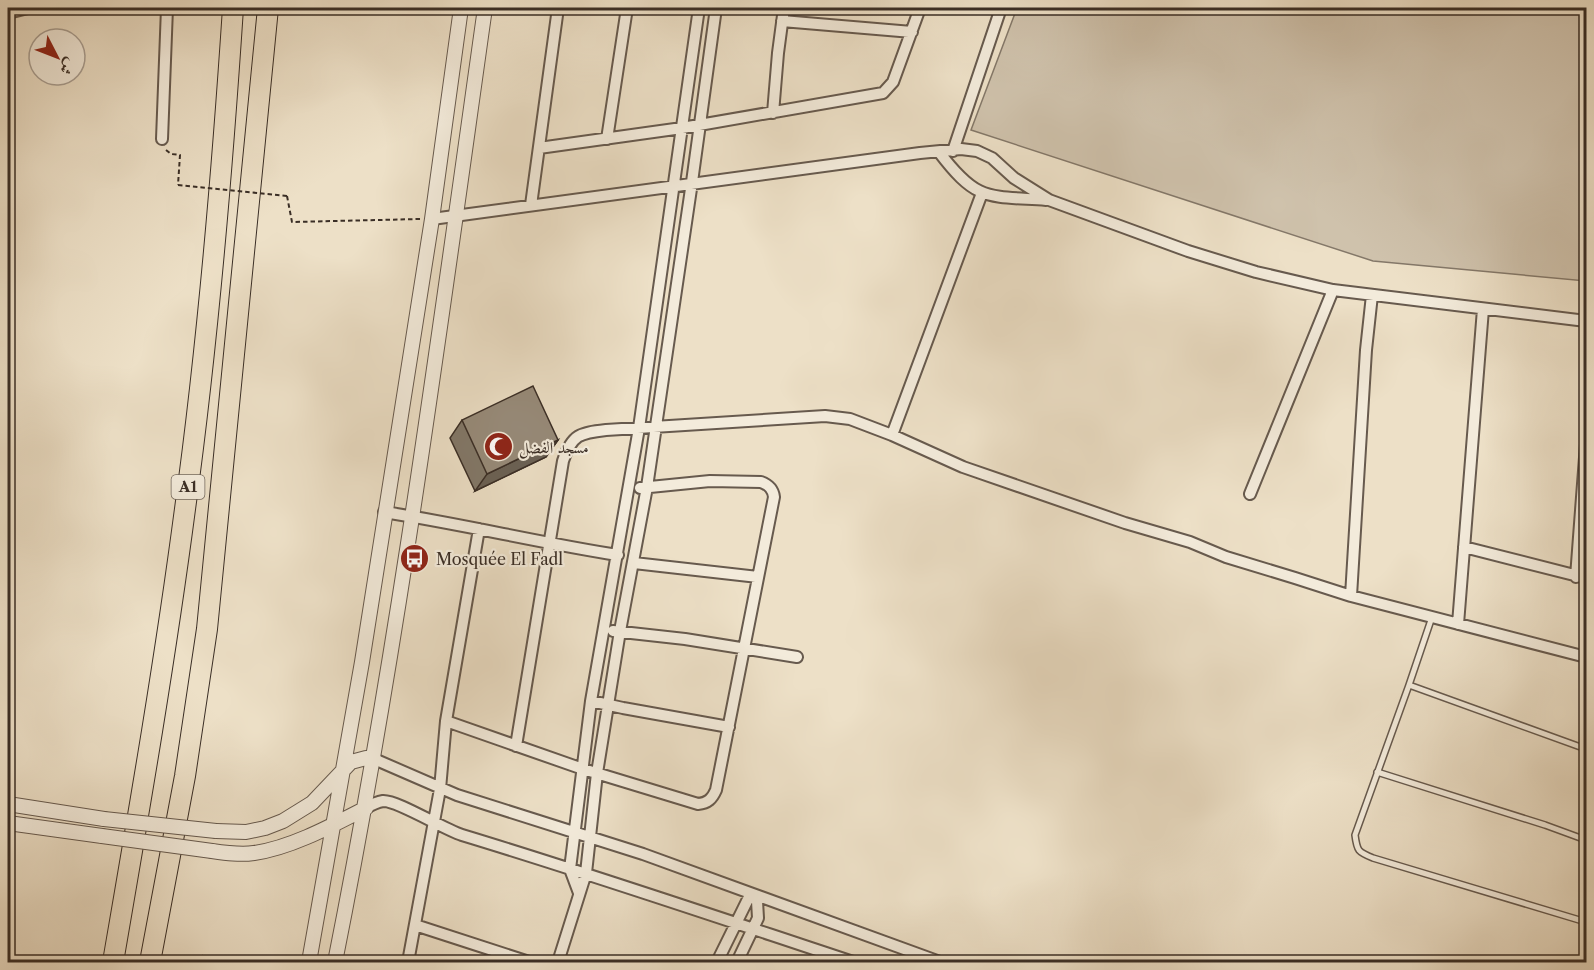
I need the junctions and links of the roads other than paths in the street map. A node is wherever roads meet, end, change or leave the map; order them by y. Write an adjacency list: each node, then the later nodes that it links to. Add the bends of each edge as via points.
1 (28, 8): 14 (street)
2 (166, 8): 20 (street)
3 (233, 8): 89 (highway, A1, via 210,296 187,496 158,701)
4 (268, 8): 90 (highway, A1, via 207,629 185,776)
5 (461, 8): 31 (street)
6 (485, 8): 30 (street)
7 (558, 8): 22 (street)
8 (627, 8): 21 (street)
9 (699, 8): 19 (street)
10 (716, 8): 18 (street)
11 (784, 8): 15 (street)
12 (920, 8): 16 (street)
13 (1001, 8): 23 (street)
14 (8, 13)
15 (782, 21): 16 (street); 17 (street)
16 (912, 32): 17 (street, via 892,86 883,93)
17 (773, 113): 18 (street)
18 (699, 125): 19 (street); 25 (street)
19 (682, 128): 21 (street); 26 (street)
20 (162, 139)
21 (607, 139): 22 (street)
22 (539, 148): 29 (street)
23 (953, 151): 24 (street); 28 (street, via 985,154)
24 (939, 152): 25 (street); 27 (street, via 959,178)
25 (692, 182): 26 (street); 36 (street)
26 (675, 185): 29 (street); 37 (street)
27 (982, 193): 28 (street); 38 (street)
28 (1049, 200): 32 (street, via 1223,263)
29 (531, 205): 30 (street)
30 (456, 215): 31 (street); 44 (street)
31 (432, 219): 43 (street)
32 (1333, 290): 33 (street); 42 (street)
33 (1372, 295): 34 (street); 52 (street)
34 (1484, 309): 35 (street); 47 (street)
35 (1587, 321)
36 (655, 427): 37 (street); 38 (street, via 825,416 850,419); 40 (street)
37 (639, 428): 41 (street); 46 (street, via 582,433 567,447)
38 (892, 435): 52 (street, via 963,466 1114,519)
39 (1587, 444): 51 (street)
40 (647, 487): 41 (street); 49 (street); 50 (street, via 710,481 768,485 774,497)
41 (630, 489): 48 (street)
42 (1250, 494)
43 (384, 512): 44 (street); 68 (street)
44 (412, 516): 45 (street); 67 (street)
45 (478, 529): 46 (street); 63 (street)
46 (550, 544): 48 (street); 65 (street)
47 (1464, 547): 51 (street); 54 (street)
48 (618, 555): 55 (street)
49 (633, 562): 50 (street); 56 (street)
50 (758, 577): 57 (street)
51 (1581, 577)
52 (1351, 596): 53 (street)
53 (1432, 617): 54 (street); 60 (lane)
54 (1458, 624): 59 (street)
55 (604, 630): 56 (street); 61 (street)
56 (620, 631): 57 (street); 62 (street)
57 (745, 648): 58 (street); 64 (street)
58 (797, 657)
59 (1587, 657)
60 (1409, 685): 66 (lane); 70 (lane)
61 (591, 701): 62 (street); 69 (street)
62 (607, 705): 64 (street); 71 (street)
63 (446, 721): 65 (street); 72 (street)
64 (729, 727): 71 (street, via 716,790 704,804)
65 (516, 746): 69 (street)
66 (1587, 749)
67 (374, 759): 68 (street, via 358,759); 72 (street); 74 (street)
68 (345, 768): 73 (street, bridge, via 312,803 283,821 246,832 104,819); 76 (street)
69 (583, 769): 71 (street); 78 (street)
70 (1377, 772): 80 (lane); 85 (lane, via 1355,835 1362,854)
71 (597, 773): 79 (street)
72 (440, 789): 77 (street); 78 (street)
73 (8, 804)
74 (366, 807): 76 (street); 77 (street, via 387,801); 92 (street)
75 (8, 823): 76 (street, bridge, via 233,854 274,848)
76 (333, 824): 91 (street)
77 (434, 824): 81 (street); 87 (street)
78 (574, 832): 79 (street); 81 (street)
79 (590, 837): 82 (street); 84 (street)
80 (1587, 840)
81 (570, 868): 82 (street); 83 (street)
82 (586, 873): 83 (street); 86 (street)
83 (579, 893): 95 (street)
84 (750, 895): 86 (street); 88 (street, via 759,910); 99 (street)
85 (1587, 922)
86 (738, 923): 88 (street); 96 (street)
87 (415, 925): 93 (street); 94 (street)
88 (754, 929): 97 (street); 98 (street)
89 (113, 963)
90 (150, 963)
91 (309, 963)
92 (336, 963)
93 (408, 963)
94 (529, 963)
95 (558, 963)
96 (717, 963)
97 (737, 963)
98 (853, 963)
99 (940, 963)

